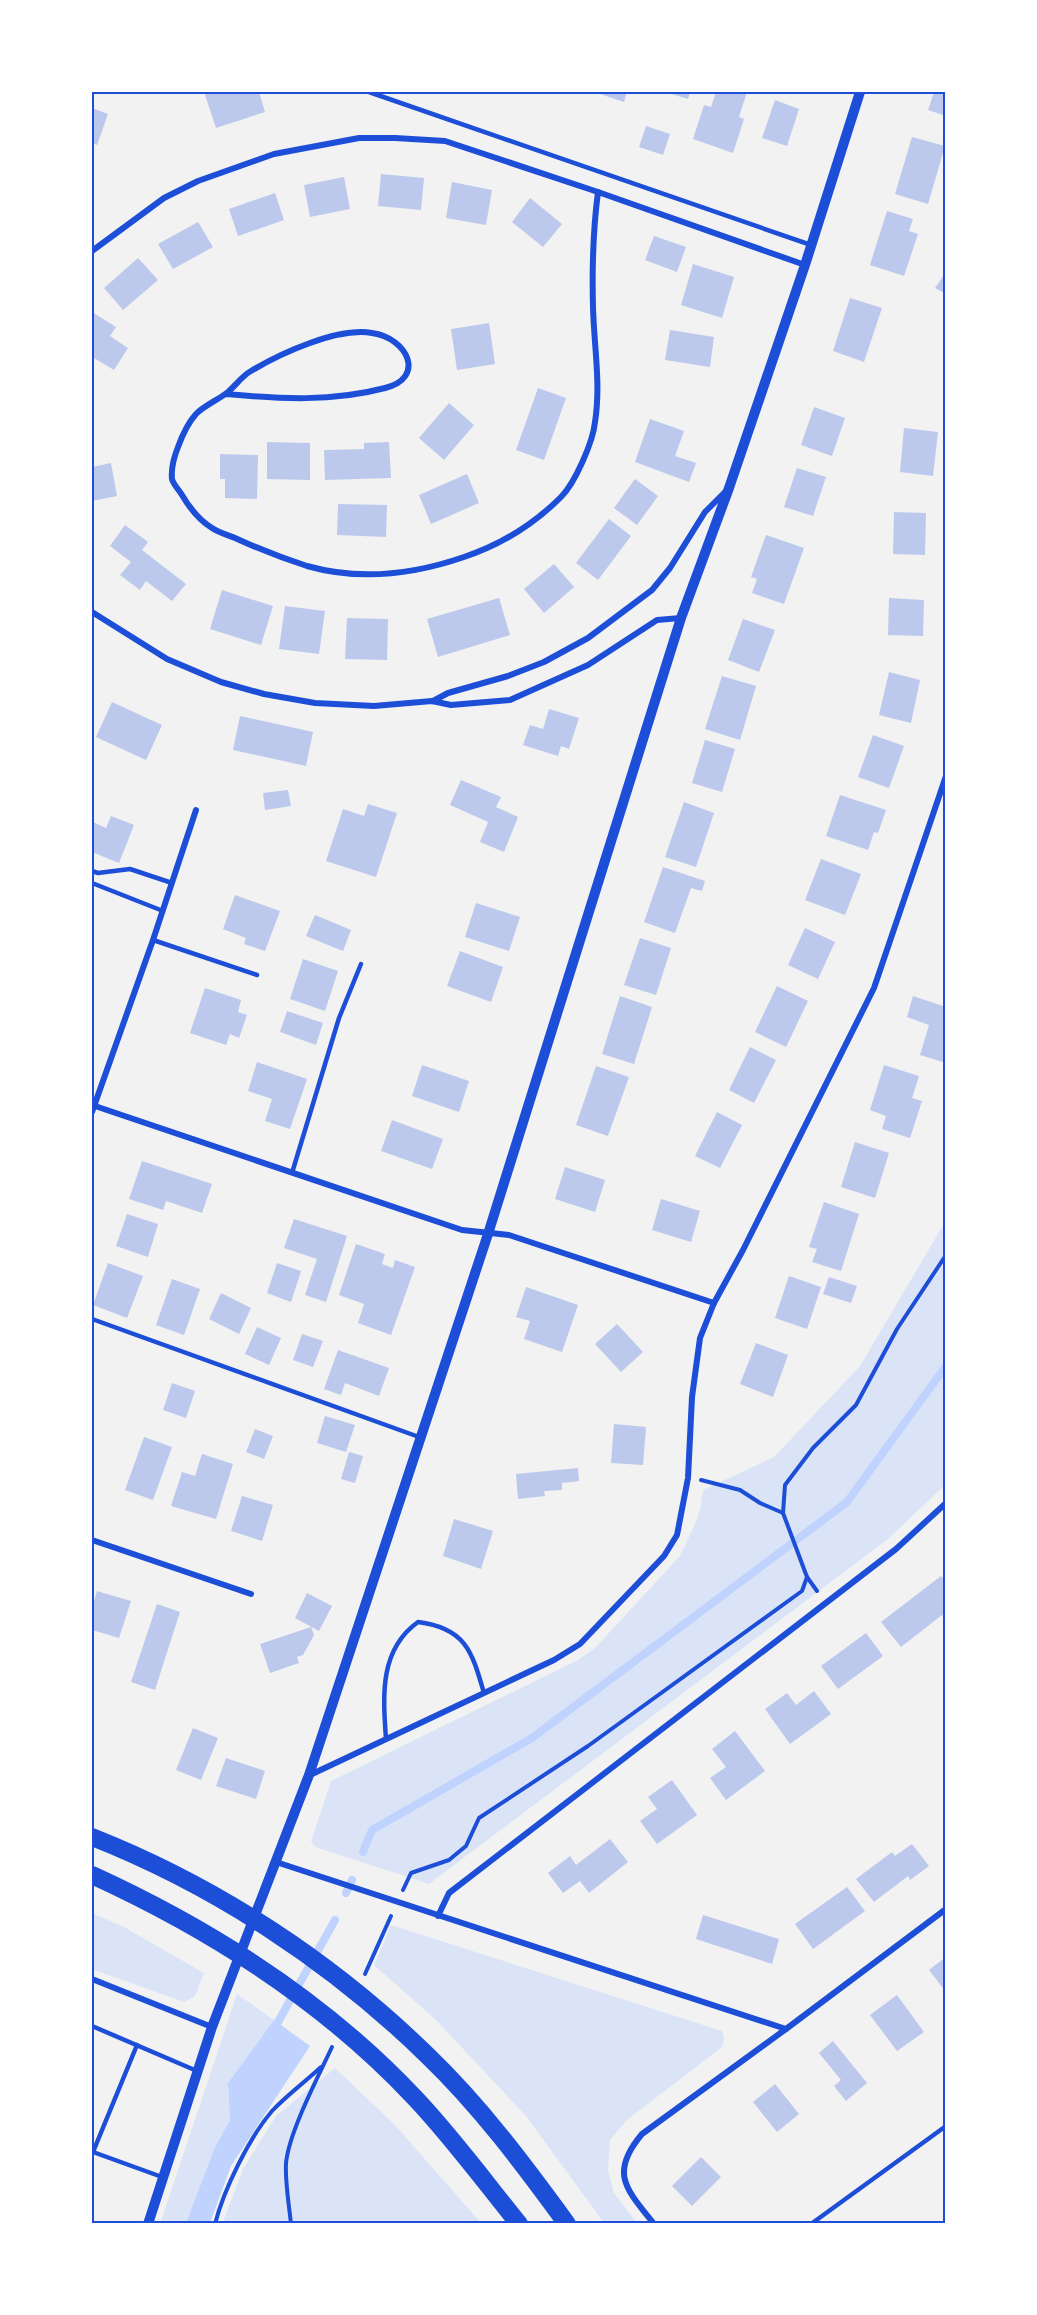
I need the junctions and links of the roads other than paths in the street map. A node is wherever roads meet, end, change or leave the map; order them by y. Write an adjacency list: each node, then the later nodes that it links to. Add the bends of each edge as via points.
1 (369, 92): 4 (lane)
2 (860, 92): 4 (street)
3 (598, 192): 5 (street, via 445,141 359,138 274,154 198,181 164,198); 6 (street); 7 (street, via 594,221 593,307 598,391 595,425 586,455 564,495 516,533 482,551 434,568 390,575 348,575 265,552 211,528 189,507 172,480 174,458 182,435 196,414)
4 (811, 245): 6 (street)
5 (92, 251)
6 (805, 265): 8 (street)
7 (226, 394): 7 (street, via 327,399 382,389 397,385 407,374 408,360 403,347 388,336 346,333 318,341 249,372)
8 (729, 488): 10 (street); 11 (street, via 705,512 652,590 588,639 544,662)
9 (92, 612): 11 (street, via 168,659 221,682 264,694 315,703 374,706)
10 (681, 618): 11 (street, via 657,620 588,665 510,700 451,705); 23 (street)
11 (432, 701)
12 (945, 776): 24 (street, via 874,988)
13 (196, 810): 16 (street)
14 (92, 871): 16 (lane, via 130,869)
15 (92, 883): 17 (lane)
16 (172, 883): 17 (street)
17 (163, 910): 18 (street)
18 (153, 940): 20 (lane); 21 (street)
19 (361, 964): 22 (lane, via 339,1018)
20 (257, 975)
21 (92, 1108): 22 (street)
22 (292, 1173): 23 (street, via 462,1230)
23 (488, 1234): 24 (street, via 509,1235); 26 (street)
24 (714, 1303): 30 (street, via 700,1338 687,1478 677,1535 664,1556 580,1644)
25 (92, 1319): 26 (lane)
26 (421, 1437): 32 (street)
27 (945, 1503): 39 (street, via 896,1549 449,1893)
28 (92, 1540): 29 (street)
29 (251, 1594)
30 (484, 1693): 31 (street); 31 (lane, via 472,1652 437,1624 418,1622 404,1632 384,1676)
31 (386, 1739): 32 (street)
32 (309, 1775): 35 (street)
33 (92, 1823): 37 (highway)
34 (92, 1837): 37 (highway)
35 (276, 1862): 39 (street); 42 (street)
36 (92, 1875): 50 (highway, via 243,1959 305,2001 416,2098)
37 (195, 1883): 51 (highway, via 305,1952 430,2057 480,2112)
38 (945, 1909): 43 (street)
39 (438, 1916): 43 (street)
40 (92, 1979): 42 (street)
41 (92, 2026): 44 (lane)
42 (212, 2027): 45 (street)
43 (786, 2029): 52 (street, via 642,2134 629,2149 623,2168 627,2187)
44 (137, 2045): 45 (lane); 47 (lane)
45 (197, 2071): 48 (street)
46 (945, 2126): 53 (lane)
47 (93, 2152): 48 (lane)
48 (162, 2177): 49 (street)
49 (148, 2223)
50 (519, 2223)
51 (567, 2223)
52 (654, 2223)
53 (811, 2223)

